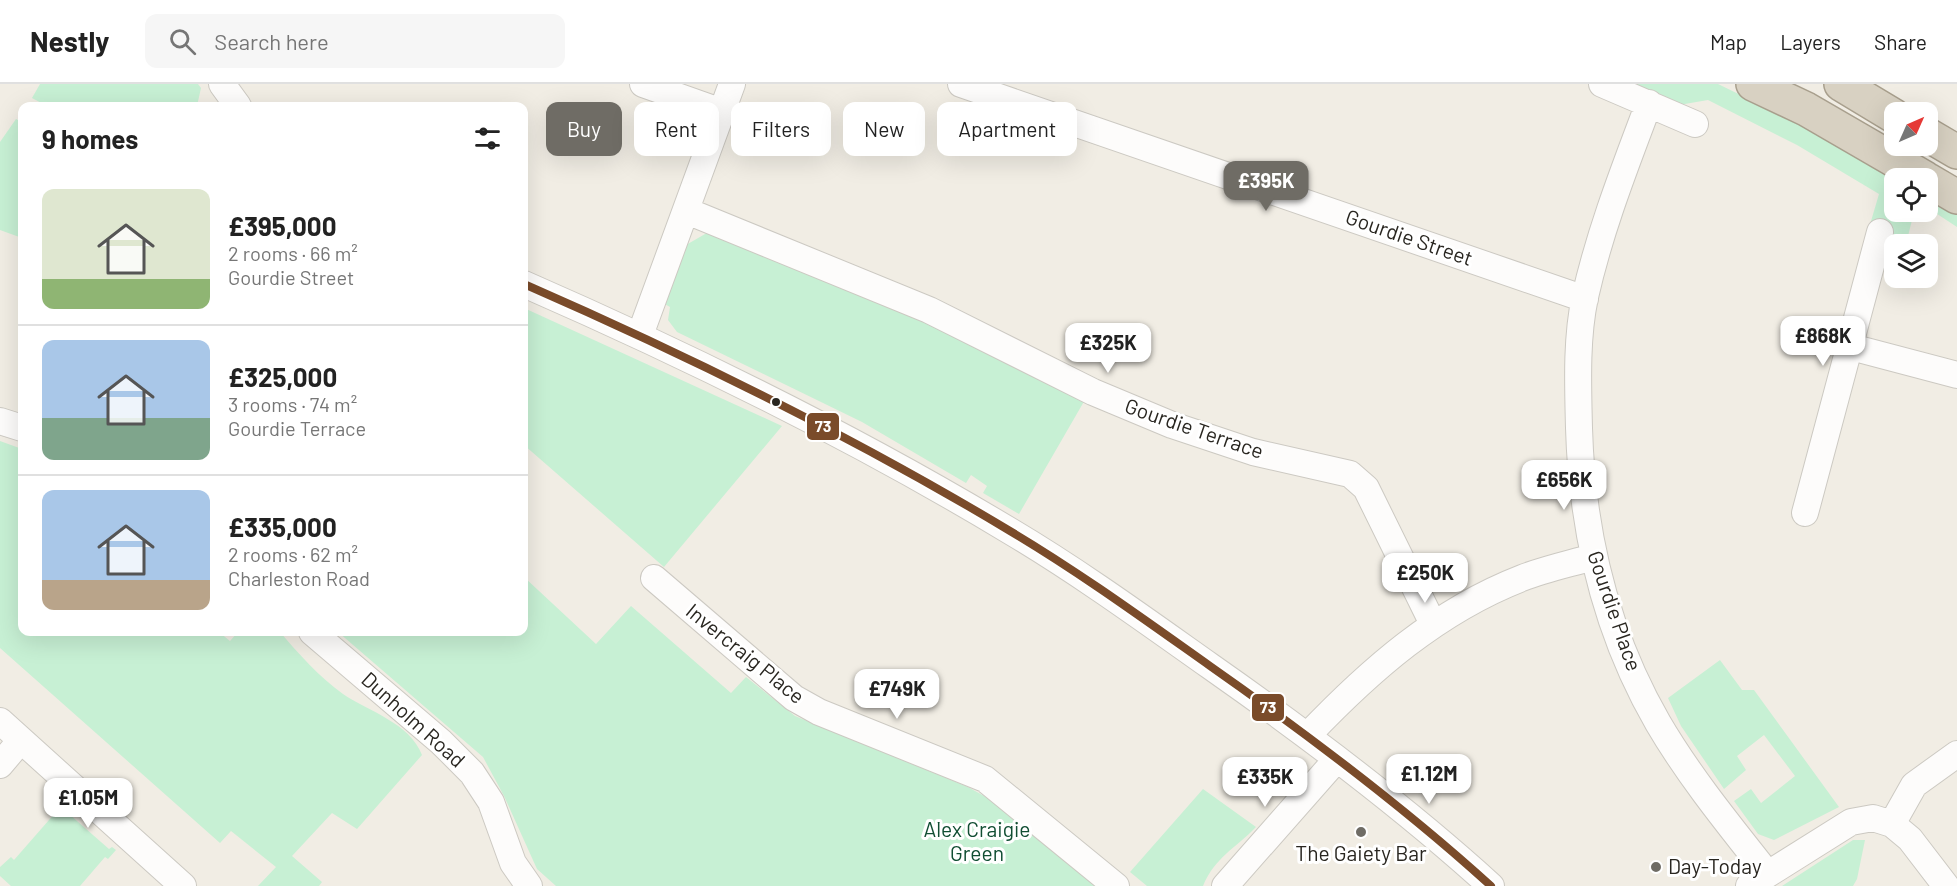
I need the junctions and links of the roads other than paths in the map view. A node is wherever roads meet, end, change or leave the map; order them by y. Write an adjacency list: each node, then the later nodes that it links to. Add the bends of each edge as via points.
1 (222, 84): 8 (street)
2 (643, 84): 11 (street)
3 (732, 84): 11 (street)
4 (961, 84): 21 (street, Gourdie Street)
5 (1602, 84): 9 (street)
6 (1753, 84): 15 (highway, via 1806,109)
7 (1841, 84): 10 (highway)
8 (235, 102)
9 (1649, 103): 12 (street); 21 (street, Gourdie Place, via 1606,218)
10 (1884, 110)
11 (722, 112): 18 (street)
12 (1695, 124)
13 (1938, 141): 14 (highway)
14 (1957, 152)
15 (1907, 168)
16 (1938, 186): 17 (highway)
17 (1957, 197)
18 (687, 211): 22 (street); 30 (street, Gourdie Terrace, via 929,310 1093,392 1172,425 1253,452 1350,474 1366,488)
19 (1880, 232): 23 (street)
20 (528, 286): 22 (street)
21 (1585, 299): 28 (street, Gourdie Place, via 1578,383 1581,475)
22 (640, 335): 33 (street, via 791,408 1012,532 1098,587)
23 (1851, 347): 24 (street); 27 (street)
24 (1957, 375)
25 (0, 421): 26 (street)
26 (18, 427)
27 (1805, 513)
28 (1593, 557): 30 (street, via 1522,578 1472,600); 39 (street, Gourdie Place, via 1620,642 1658,722)
29 (654, 578): 42 (street, Invercraig Place, via 794,699 985,779)
30 (1433, 624): 33 (street, via 1350,691)
31 (317, 636): 41 (street, Dunholm Road, via 472,773 491,802 513,862)
32 (0, 722): 34 (street)
33 (1308, 735): 36 (street)
34 (21, 740): 37 (street); 40 (street)
35 (1957, 754): 38 (street, via 1914,785)
36 (1337, 759): 43 (street); 44 (street)
37 (0, 765)
38 (1892, 824): 39 (street, via 1873,818 1851,822); 45 (street, via 1910,838)
39 (1758, 880)
40 (183, 886)
41 (529, 886)
42 (1116, 886)
43 (1225, 886)
44 (1491, 886)
45 (1946, 886)

